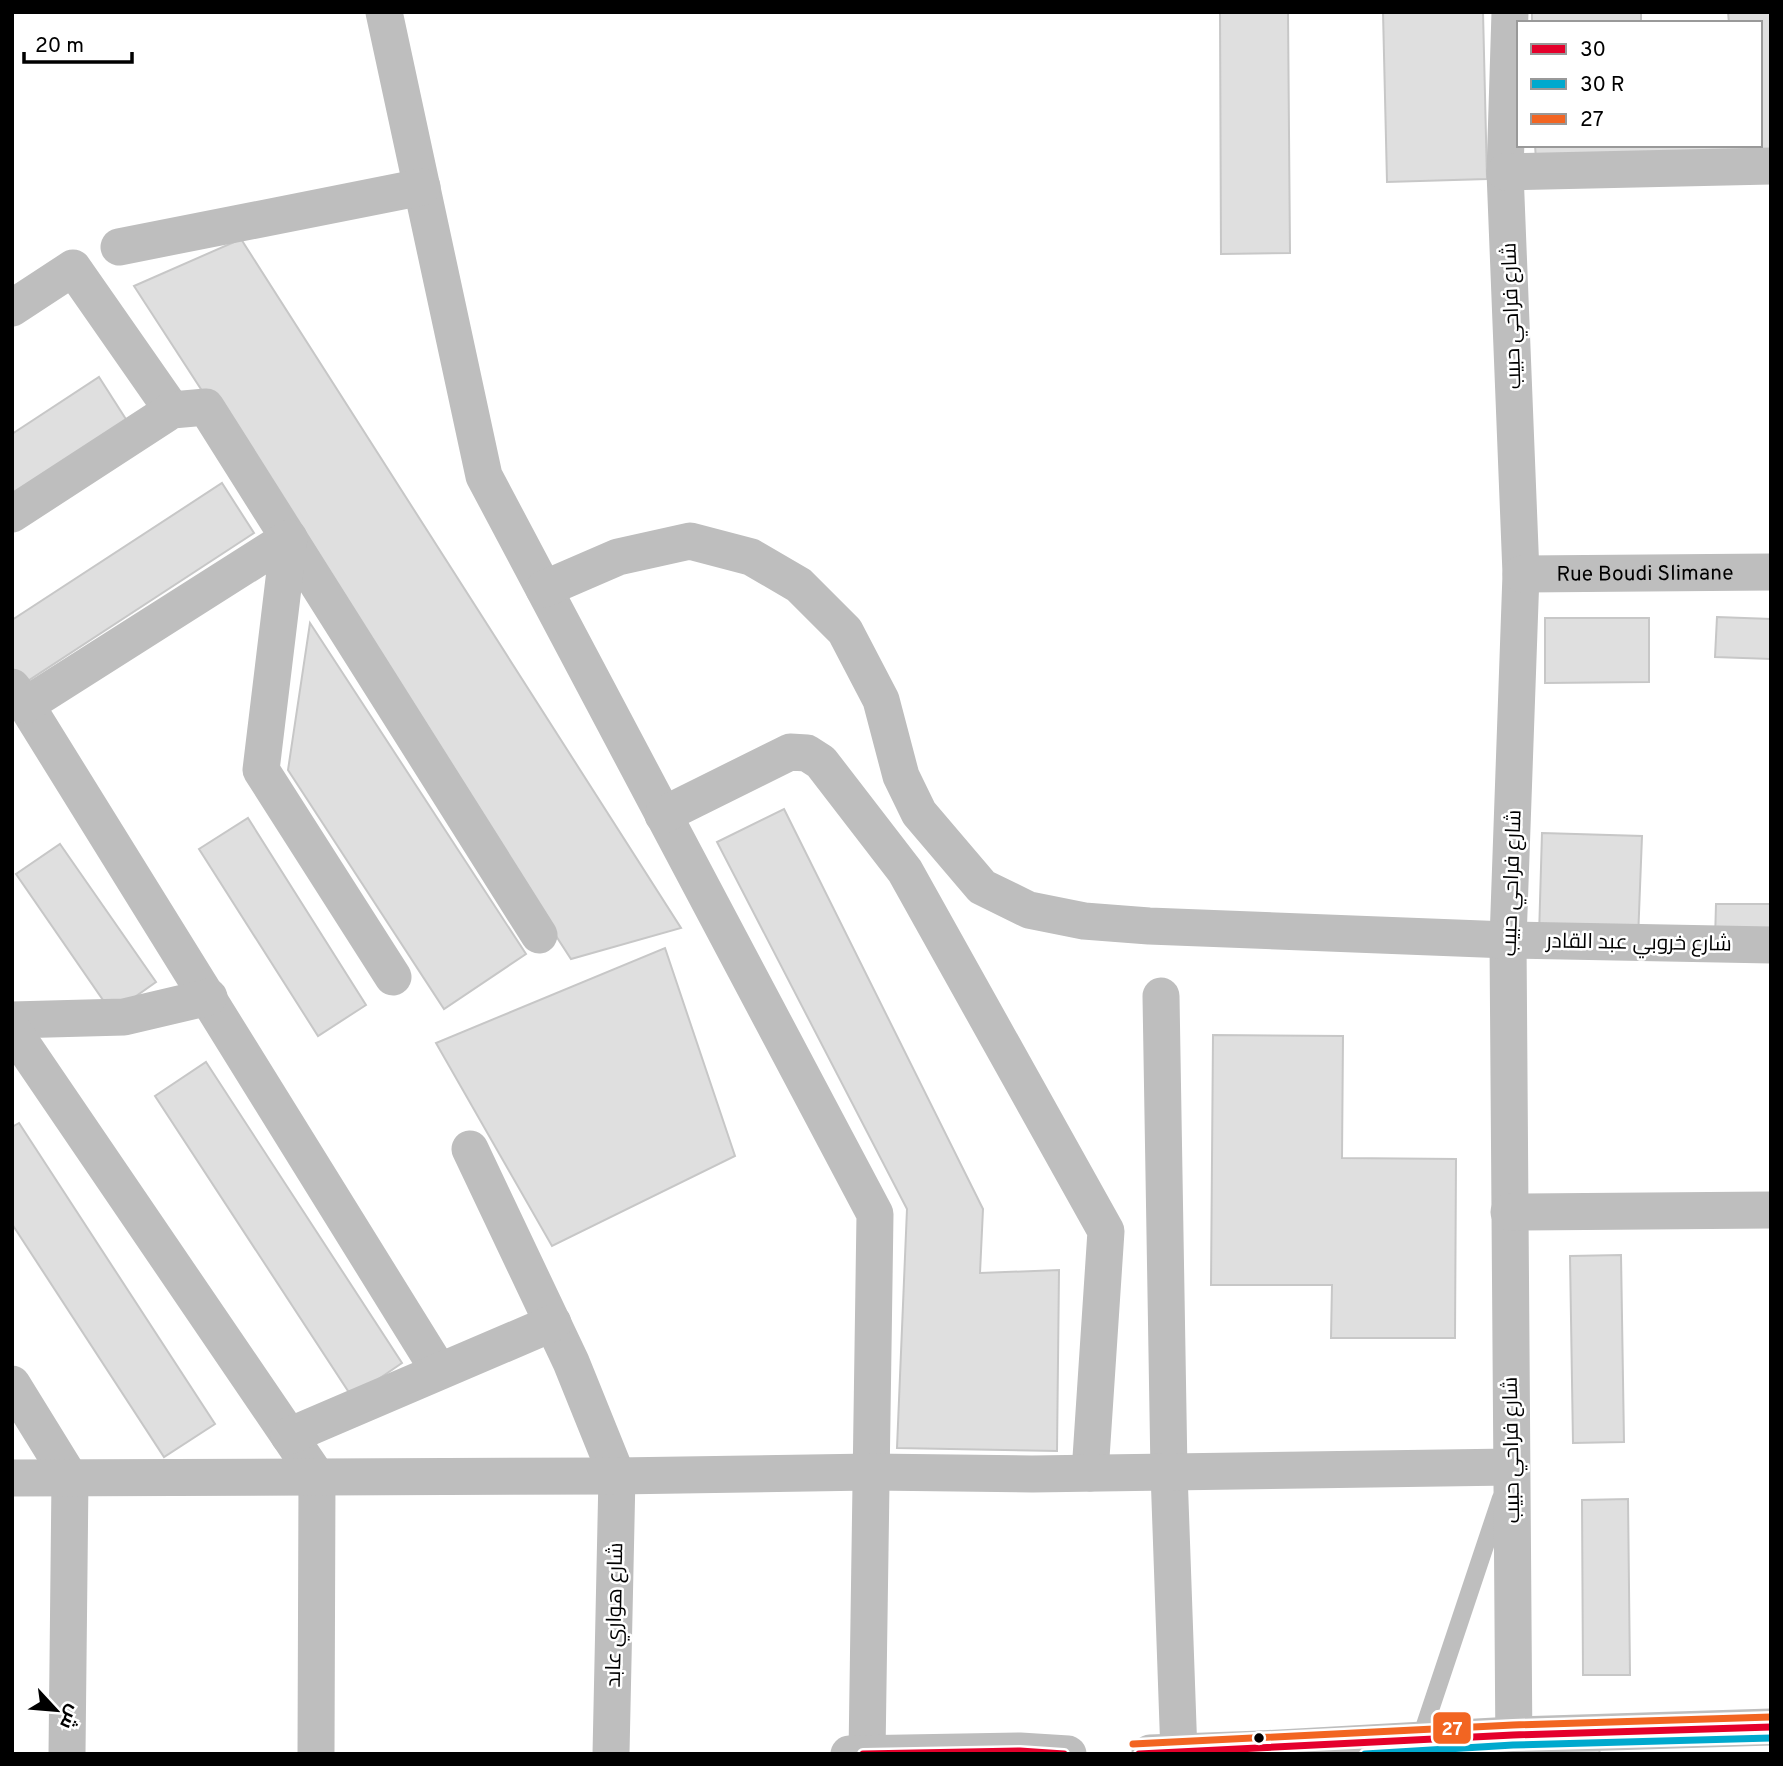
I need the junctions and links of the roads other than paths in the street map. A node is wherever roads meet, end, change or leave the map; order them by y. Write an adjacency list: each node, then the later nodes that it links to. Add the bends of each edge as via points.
1 (384, 12): 5 (street)
2 (1510, 12): 4 (street, شارع فراحي حبيب)
3 (1771, 166): 4 (street)
4 (1506, 172): 12 (street, شارع فراحي حبيب)
5 (422, 187): 6 (street); 13 (street, via 484,476)
6 (119, 247)
7 (12, 308): 8 (street, via 73,268)
8 (172, 410): 9 (street); 10 (street, via 206,407)
9 (12, 514)
10 (289, 538): 14 (street); 16 (street); 19 (street, via 261,770)
11 (1771, 572): 12 (street, Rue Boudi Slimane)
12 (1521, 574): 17 (street, شارع فراحي حبيب)
13 (544, 589): 15 (street); 17 (street, شارع خروبي عبد القادر, via 618,557 690,541 751,557 799,585 845,631 881,700 901,776 919,813 982,887 1030,911 1149,926)
14 (19, 696): 21 (street)
15 (663, 815): 32 (street, via 875,1214); 34 (street, via 790,752 807,753 821,762 905,872 1106,1231)
16 (539, 936)
17 (1508, 940): 18 (street, شارع خروبي عبد القادر); 26 (street, شارع فراحي حبيب)
18 (1771, 944)
19 (393, 977)
20 (1161, 996): 33 (street)
21 (209, 997): 22 (street, via 124,1017); 28 (street)
22 (12, 1020)
23 (12, 1029): 30 (street)
24 (470, 1149): 27 (street)
25 (1771, 1210): 26 (street)
26 (1509, 1212): 31 (street, شارع فراحي حبيب)
27 (553, 1323): 28 (street); 35 (street)
28 (439, 1371): 30 (street)
29 (12, 1384): 38 (street)
30 (289, 1436): 36 (street)
31 (1511, 1467): 33 (street); 40 (lane); 41 (street, شارع فراحي حبيب)
32 (871, 1472): 34 (street); 35 (street); 42 (street)
33 (1169, 1472): 34 (street); 49 (street)
34 (1090, 1473)
35 (617, 1476): 36 (street); 46 (street, شارع هواري عابد)
36 (317, 1477): 38 (street); 45 (street)
37 (12, 1478): 38 (street)
38 (70, 1478): 44 (street)
39 (1771, 1727): 41 (street)
40 (1420, 1740): 41 (street); 43 (street, bridge)
41 (1514, 1744)
42 (861, 1753): 47 (street)
43 (1150, 1753): 48 (street)
44 (67, 1754)
45 (316, 1754)
46 (611, 1754)
47 (1068, 1754)
48 (1133, 1754)
49 (1179, 1754)

